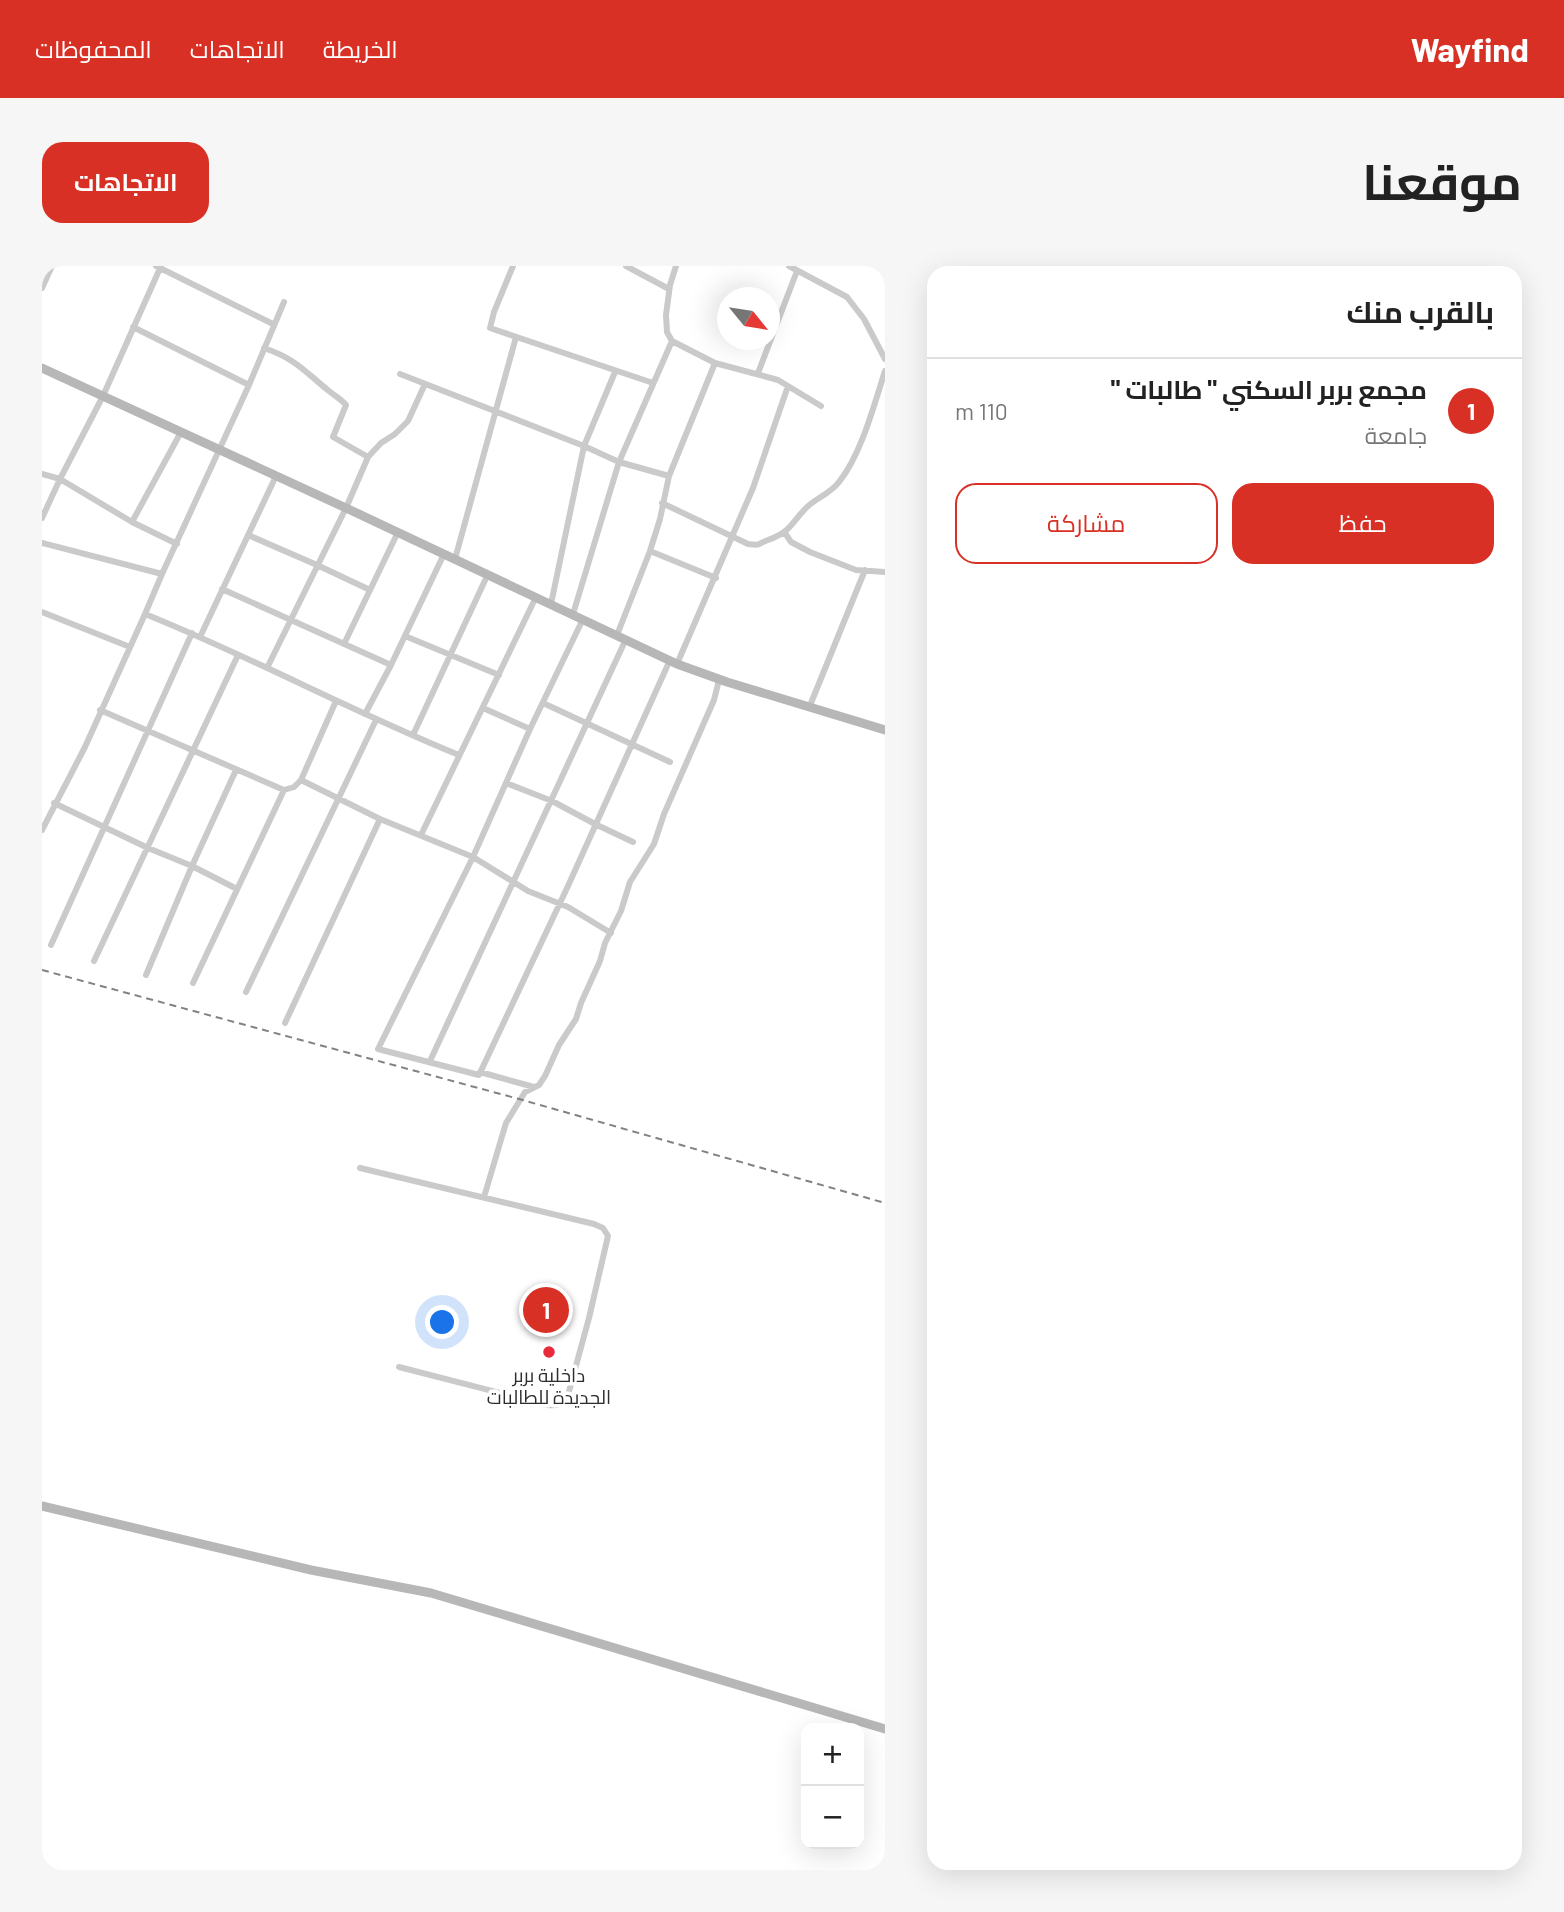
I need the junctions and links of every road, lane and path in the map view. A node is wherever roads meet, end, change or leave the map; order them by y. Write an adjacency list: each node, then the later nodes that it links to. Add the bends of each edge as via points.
1 (52, 266): 8 (street)
2 (513, 266): 13 (street, via 490,328)
3 (626, 266): 9 (street)
4 (676, 266): 9 (street)
5 (789, 266): 7 (street)
6 (159, 267): 11 (street); 12 (street)
7 (797, 271): 16 (street, via 853,303); 21 (street)
8 (42, 288)
9 (669, 289): 14 (street, via 666,315)
10 (284, 302): 11 (street)
11 (273, 324): 15 (street)
12 (133, 327): 24 (street); 27 (street)
13 (516, 337): 20 (street); 29 (street)
14 (672, 341): 17 (street); 23 (street)
15 (264, 348): 24 (street); 33 (street, via 296,362 343,401 346,405 333,437)
16 (885, 359)
17 (715, 363): 21 (street); 36 (street)
18 (42, 368): 27 (street)
19 (885, 371): 44 (street, via 845,474 825,496 806,507)
20 (615, 372): 23 (street); 31 (street)
21 (758, 373): 26 (street)
22 (400, 374): 25 (street)
23 (653, 383): 34 (street)
24 (249, 384): 32 (street)
25 (425, 384): 29 (street); 33 (street, via 408,421)
26 (788, 386): 28 (street); 46 (street)
27 (103, 396): 30 (street); 38 (street)
28 (821, 406)
29 (496, 412): 31 (street); 51 (street)
30 (181, 432): 32 (street); 42 (street)
31 (584, 446): 34 (street); 61 (street)
32 (219, 450): 37 (street); 48 (street)
33 (368, 457): 40 (street)
34 (619, 462): 36 (street); 64 (street)
35 (42, 474): 38 (street)
36 (669, 476): 39 (street)
37 (276, 477): 40 (street); 45 (street)
38 (60, 479): 41 (street); 42 (street)
39 (662, 503): 46 (street); 49 (street)
40 (346, 508): 43 (street); 52 (street)
41 (42, 518)
42 (132, 522): 48 (street)
43 (398, 532): 50 (street); 59 (street)
44 (785, 533): 46 (street, via 759,545); 53 (street, via 810,552)
45 (248, 535): 52 (street); 58 (street)
46 (733, 536): 57 (street)
47 (42, 543): 55 (street)
48 (177, 544): 55 (street)
49 (650, 551): 57 (street); 70 (street)
50 (444, 554): 51 (street); 68 (street)
51 (455, 559): 56 (street)
52 (317, 565): 59 (street); 66 (street)
53 (865, 570): 54 (street); 83 (street)
54 (885, 572)
55 (162, 574): 63 (street)
56 (488, 574): 60 (street); 74 (street)
57 (716, 578): 75 (street)
58 (222, 589): 66 (street); 69 (street)
59 (370, 590): 71 (street)
60 (536, 597): 61 (street); 78 (street)
61 (551, 604): 64 (street)
62 (42, 612): 72 (street)
63 (145, 614): 67 (street); 72 (street)
64 (573, 614): 65 (street)
65 (583, 619): 70 (street); 81 (street)
66 (290, 620): 71 (street); 77 (street)
67 (192, 633): 69 (street); 89 (street)
68 (405, 636): 74 (street); 76 (street)
69 (200, 637): 73 (street)
70 (622, 637): 75 (street); 87 (street)
71 (344, 644): 76 (street)
72 (130, 647): 84 (street)
73 (238, 655): 77 (street); 93 (street)
74 (449, 656): 78 (street); 91 (street)
75 (674, 662): 79 (street); 92 (street)
76 (391, 665): 85 (street)
77 (267, 668): 80 (street)
78 (499, 676): 82 (street)
79 (719, 680): 83 (street); 115 (street, via 654,844 630,882)
80 (336, 701): 85 (street); 97 (street)
81 (543, 704): 87 (street); 88 (street)
82 (483, 708): 88 (street); 94 (street)
83 (809, 708): 90 (street)
84 (100, 710): 89 (street); 102 (street)
85 (365, 715): 86 (street)
86 (376, 720): 91 (street); 100 (street)
87 (588, 724): 92 (street); 101 (street)
88 (530, 729): 98 (street)
89 (149, 730): 93 (street); 105 (street)
90 (885, 730)
91 (413, 735): 94 (street)
92 (631, 745): 95 (street); 104 (street)
93 (193, 750): 96 (street); 109 (street)
94 (459, 755): 107 (street)
95 (670, 762)
96 (236, 770): 99 (street); 111 (street)
97 (301, 780): 99 (street); 100 (street)
98 (506, 783): 101 (street); 110 (street)
99 (284, 790): 113 (street)
100 (339, 798): 103 (street); 120 (street)
101 (552, 801): 104 (street); 112 (street)
102 (54, 803): 105 (street); 106 (street)
103 (380, 818): 107 (street); 121 (street)
104 (595, 824): 108 (street); 114 (street)
105 (104, 826): 109 (street); 116 (street)
106 (42, 830)
107 (421, 835): 110 (street)
108 (633, 842)
109 (148, 848): 111 (street); 117 (street)
110 (473, 857): 112 (street); 122 (street, via 378,1049)
111 (192, 866): 113 (street); 118 (street)
112 (514, 883): 114 (street); 122 (street)
113 (237, 889): 119 (street)
114 (559, 903): 115 (street); 123 (street)
115 (611, 933): 124 (street, via 576,1019 545,1076)
116 (51, 944)
117 (94, 961)
118 (146, 975)
119 (193, 983)
120 (246, 992)
121 (285, 1023)
122 (430, 1061): 123 (street)
123 (480, 1072): 124 (street)
124 (534, 1087): 126 (street, via 524,1092 506,1123)
125 (360, 1168): 126 (street)
126 (484, 1196): 127 (street, via 594,1224 608,1236 568,1395 558,1406 547,1405)
127 (399, 1367)
128 (42, 1506): 129 (street, via 311,1570 431,1593)
129 (885, 1729)

